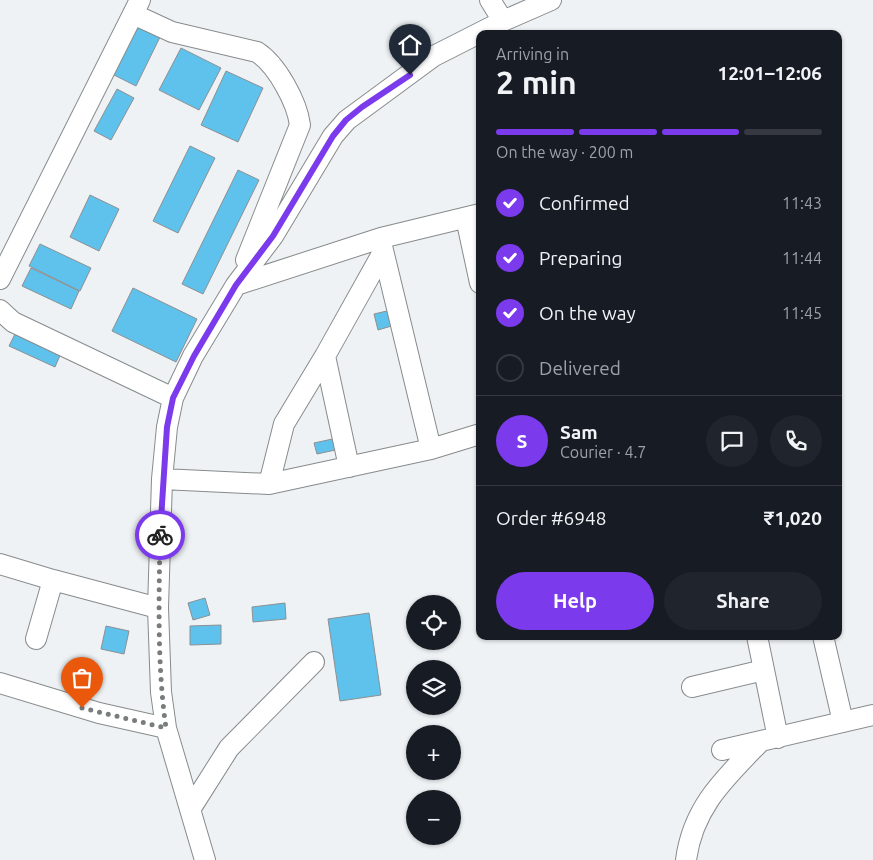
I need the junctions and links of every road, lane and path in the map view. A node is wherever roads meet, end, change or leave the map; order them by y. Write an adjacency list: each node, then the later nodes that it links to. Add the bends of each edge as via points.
1 (490, 0): 4 (street)
2 (551, 0): 4 (street)
3 (136, 7): 10 (street); 11 (street, via 172,32 257,52 269,60 298,110 300,125)
4 (502, 21): 5 (street)
5 (485, 30)
6 (476, 34): 11 (street, via 434,56 346,120 273,236)
7 (473, 216): 8 (street); 9 (street)
8 (476, 245)
9 (382, 246): 11 (street); 13 (street); 16 (street)
10 (0, 279)
11 (236, 285): 14 (street)
12 (0, 310): 14 (street, via 13,322)
13 (326, 356): 17 (street); 19 (street, via 284,424)
14 (173, 398): 18 (street)
15 (476, 435): 16 (street)
16 (430, 448): 17 (street)
17 (349, 467): 19 (street)
18 (162, 479): 19 (street); 22 (street)
19 (269, 484)
20 (0, 564): 21 (street)
21 (53, 580): 22 (street); 23 (street)
22 (158, 608): 32 (street, via 161,692)
23 (36, 639)
24 (758, 640): 27 (street)
25 (824, 640): 31 (street)
26 (314, 662): 35 (street, via 229,748)
27 (764, 670): 29 (street); 33 (street)
28 (0, 683): 32 (street, via 99,713)
29 (692, 687)
30 (873, 715): 31 (street)
31 (843, 722): 33 (street)
32 (166, 728): 35 (street)
33 (769, 740): 34 (street); 37 (street, via 705,803 688,842)
34 (722, 750)
35 (191, 808): 36 (street)
36 (205, 860)
37 (686, 860)

